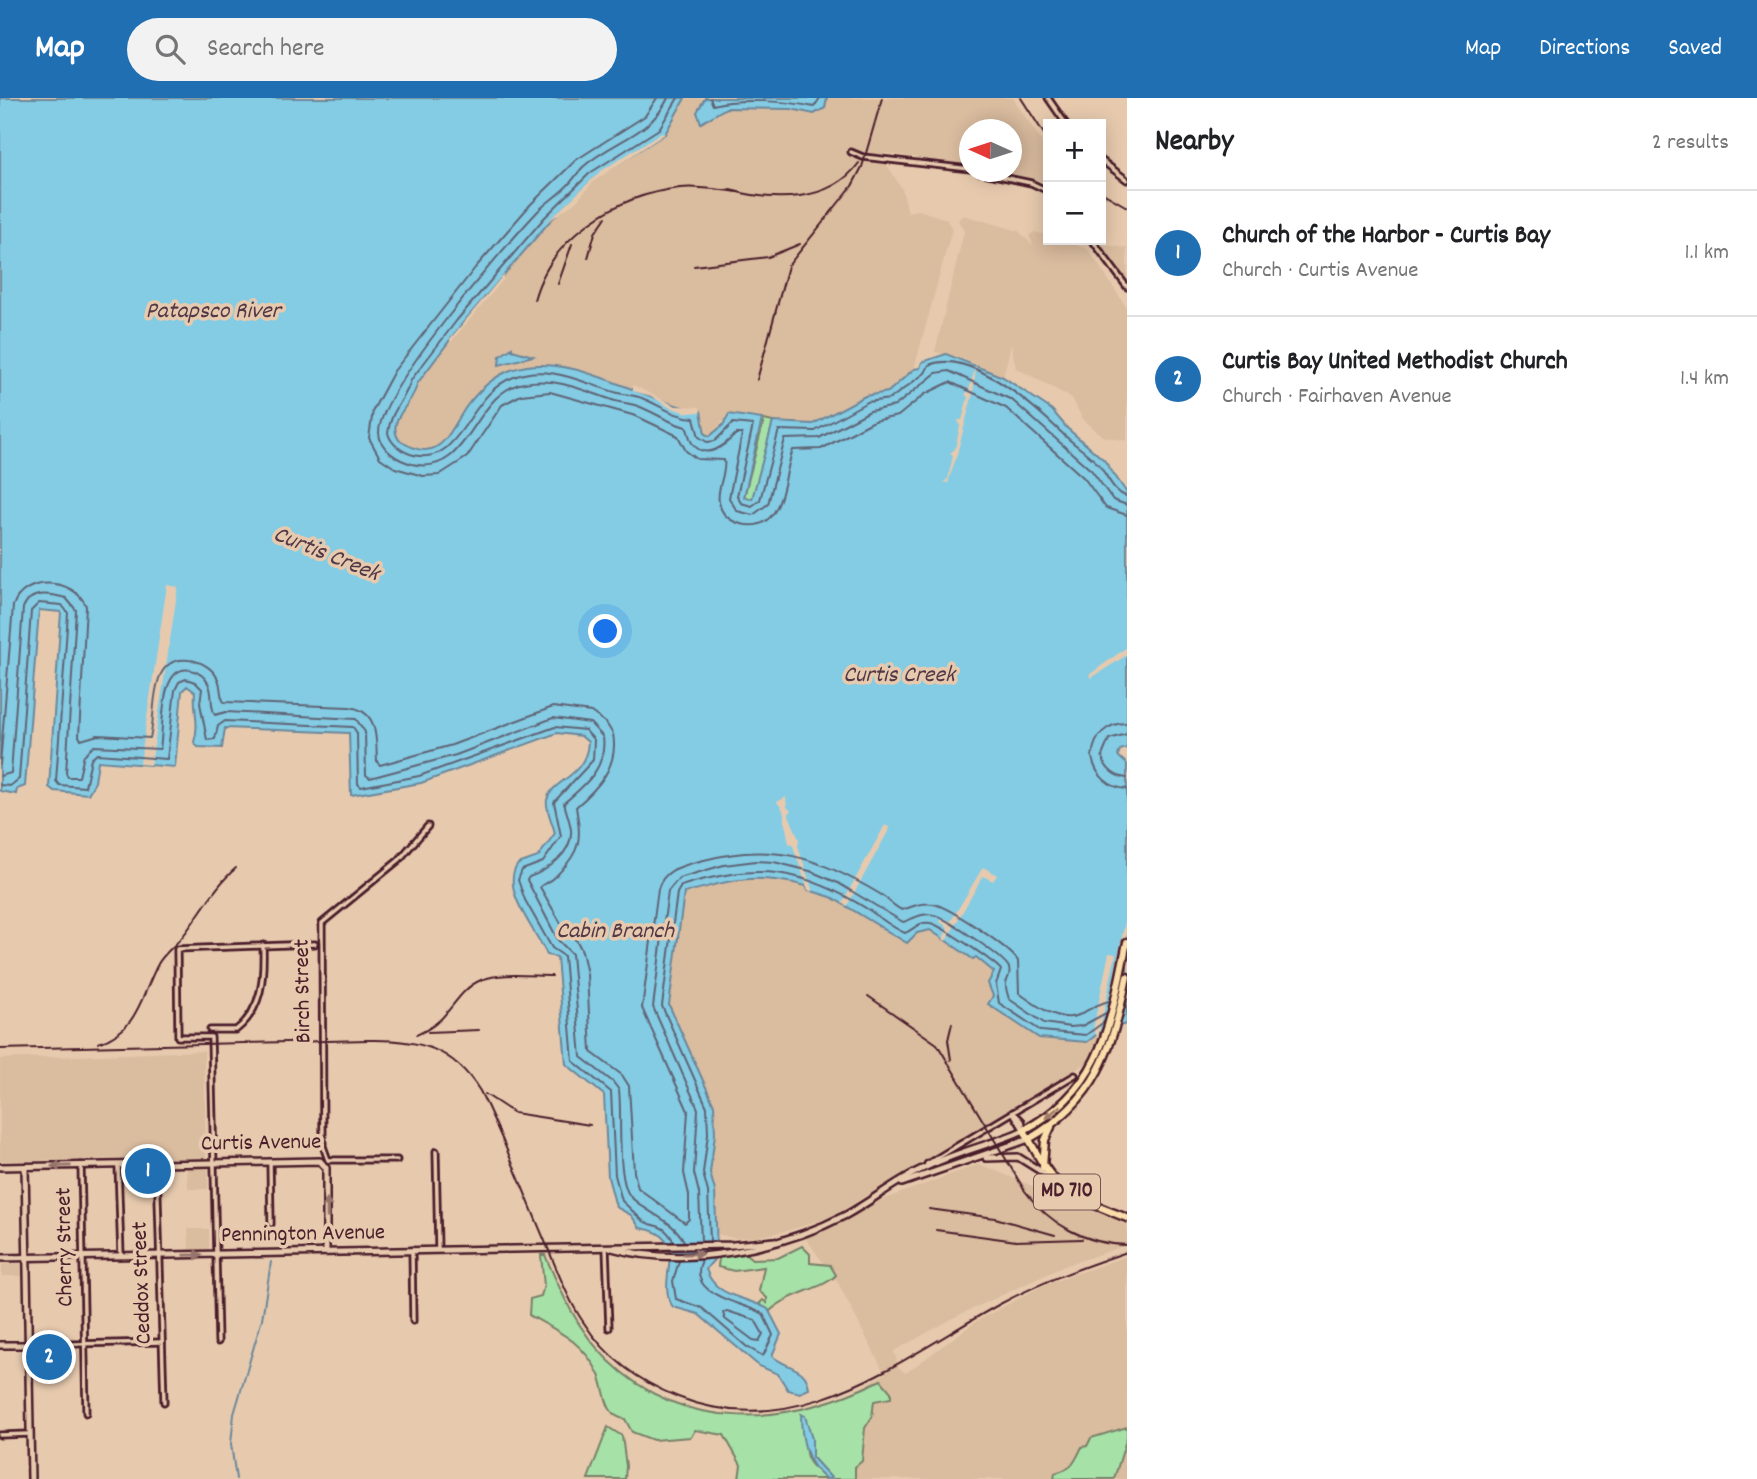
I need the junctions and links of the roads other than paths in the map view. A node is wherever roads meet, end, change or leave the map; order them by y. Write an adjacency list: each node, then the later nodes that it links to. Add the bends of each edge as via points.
1 (1048, 98): 2 (street)
2 (1063, 119)
3 (851, 152): 5 (street)
4 (1106, 164): 6 (street)
5 (959, 168)
6 (1127, 180)
7 (1022, 181): 8 (street)
8 (1043, 189)
9 (1096, 245): 10 (street)
10 (1127, 287)
11 (428, 826): 26 (street, Birch Street, via 399,860 322,923)
12 (1127, 942): 20 (main road, Pennington Avenue, one-way to 20, via 1103,1046 1078,1088 1049,1116)
13 (315, 944): 14 (street)
14 (263, 945): 16 (street, via 256,1006 236,1030); 27 (street, via 177,949 178,1037 211,1037)
15 (1127, 977): 19 (main road, Pennington Avenue, via 1115,1034 1090,1086)
16 (210, 1030)
17 (1075, 1075): 18 (street)
18 (1013, 1112): 20 (street); 34 (street)
19 (1054, 1123): 21 (main road, Pennington Avenue); 33 (main road, via 1045,1139)
20 (1024, 1130): 21 (main road, MD 710); 34 (main road, Pennington Avenue)
21 (1029, 1139): 24 (main road, Pennington Avenue); 33 (main road, MD 710)
22 (436, 1152): 43 (street)
23 (397, 1160): 26 (street, Curtis Avenue)
24 (972, 1160): 35 (main road, via 1017,1157); 36 (main road, Pennington Avenue)
25 (270, 1162): 26 (main road, Curtis Avenue); 27 (main road, Curtis Avenue); 38 (street)
26 (326, 1162): 39 (main road, Birch Street, one-way to 26)
27 (213, 1163): 28 (main road, Curtis Avenue); 45 (street)
28 (157, 1164): 30 (main road, Curtis Avenue); 48 (street, Ceddox Street)
29 (81, 1165): 30 (main road, Curtis Avenue); 32 (main road, Curtis Avenue, one-way to 32); 49 (street, Cherry Street)
30 (118, 1165): 47 (street)
31 (0, 1167): 32 (main road, Curtis Avenue)
32 (25, 1167): 51 (main road)
33 (1043, 1168): 35 (main road, MD 710)
34 (920, 1169): 36 (main road, Pennington Avenue)
35 (1050, 1177): 37 (main road, MD 710, via 1070,1194)
36 (899, 1184): 40 (main road, Pennington Avenue, via 825,1225)
37 (1127, 1218)
38 (271, 1224)
39 (327, 1237): 44 (main road, Birch Street); 46 (main road, via 322,1249)
40 (774, 1241): 41 (main road, Pennington Avenue); 41 (main road, Pennington Avenue, one-way to 40, via 635,1254 721,1254)
41 (606, 1246): 43 (main road, Pennington Avenue); 53 (street)
42 (412, 1250): 43 (main road, Pennington Avenue); 44 (main road, Pennington Avenue); 52 (street)
43 (438, 1250)
44 (326, 1252): 46 (main road, Pennington Avenue)
45 (215, 1254): 46 (main road, Pennington Avenue); 48 (main road, Pennington Avenue, one-way to 45); 55 (street)
46 (258, 1254)
47 (121, 1256): 48 (main road, Pennington Avenue); 49 (main road, Pennington Avenue)
48 (160, 1256): 54 (street, Ceddox Street)
49 (83, 1257): 51 (main road, Pennington Avenue); 56 (street, Cherry Street)
50 (0, 1258): 51 (main road, Pennington Avenue)
51 (27, 1258): 58 (main road)
52 (413, 1321)
53 (608, 1328)
54 (162, 1342): 56 (street); 59 (street, Ceddox Street)
55 (218, 1342)
56 (85, 1344): 58 (street); 60 (street, Cherry Street)
57 (0, 1345): 58 (main road)
58 (29, 1345): 61 (main road)
59 (164, 1402)
60 (86, 1413)
61 (30, 1434): 62 (street); 63 (main road)
62 (0, 1435)
63 (31, 1479)

